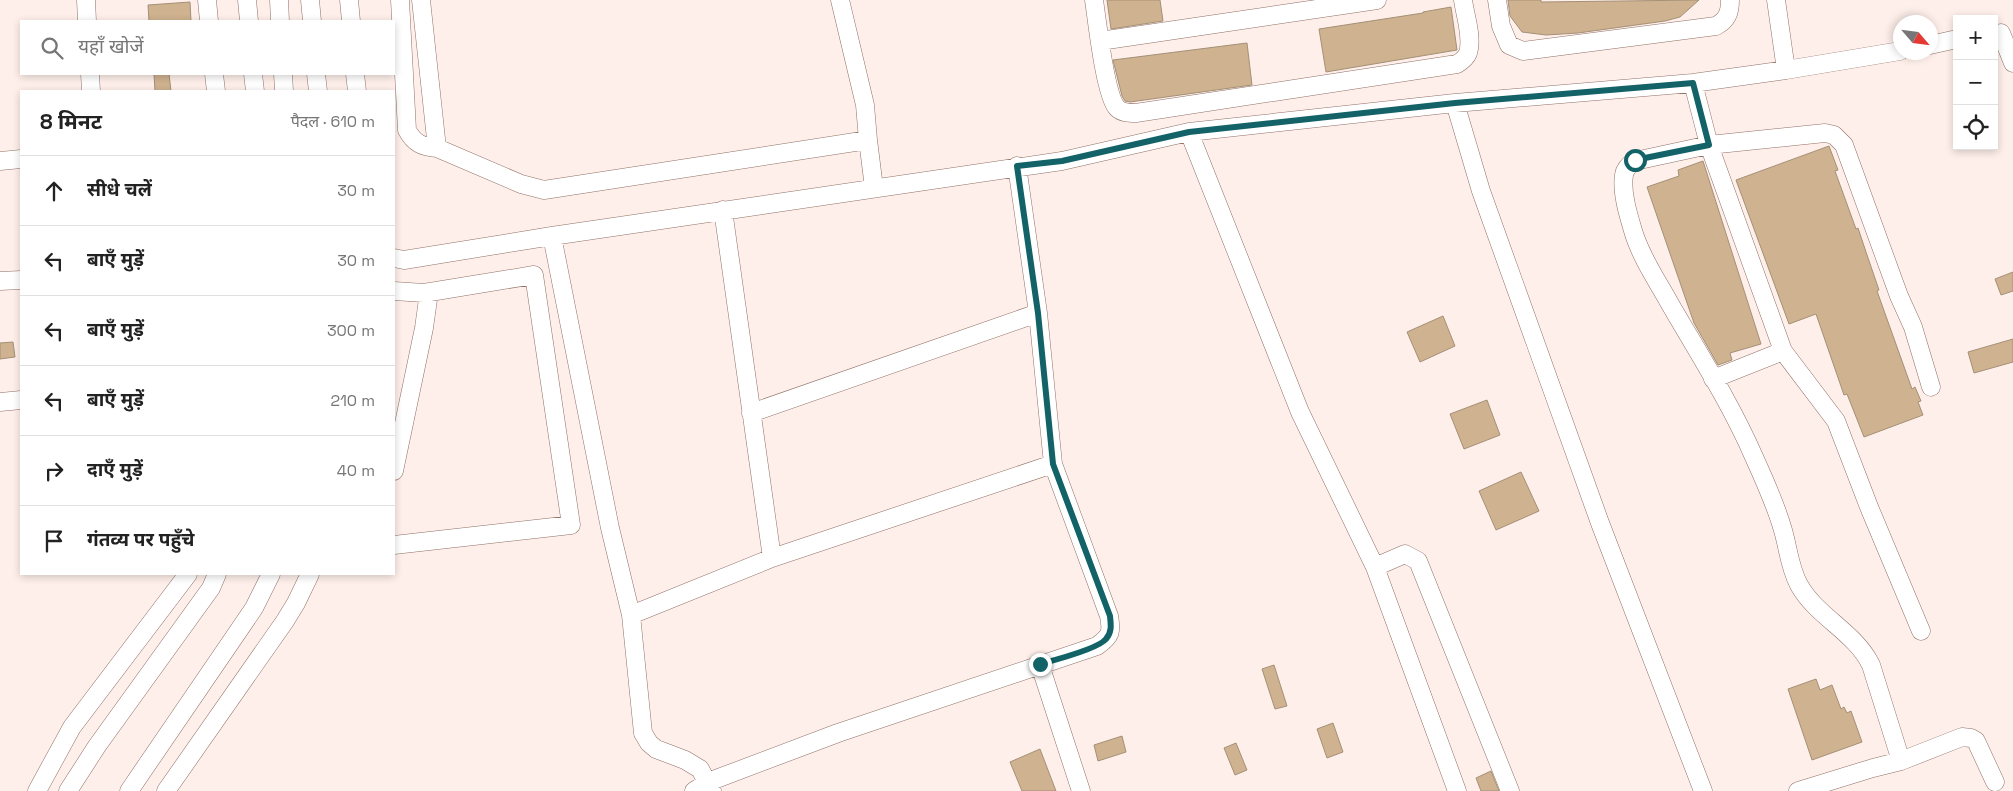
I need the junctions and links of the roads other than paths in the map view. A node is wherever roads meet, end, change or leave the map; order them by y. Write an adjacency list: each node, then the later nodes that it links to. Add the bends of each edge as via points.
1 (86, 0): 16 (street)
2 (206, 0): 17 (street)
3 (247, 0): 18 (street)
4 (279, 0): 19 (street)
5 (310, 0): 20 (street)
6 (349, 0): 21 (street)
7 (400, 0): 44 (street, via 407,130 412,139 424,147)
8 (421, 0): 44 (street)
9 (840, 0): 42 (street, via 864,105)
10 (1094, 0): 24 (street)
11 (1377, 0): 24 (street)
12 (1463, 0): 24 (street, via 1469,51 1466,58 1457,64 1136,113 1125,113 1112,101)
13 (1497, 0): 14 (street, via 1501,26 1509,45 1523,51 1716,26 1725,22)
14 (1730, 0)
15 (1776, 0): 28 (street)
16 (87, 20)
17 (209, 20)
18 (249, 20)
19 (280, 20)
20 (312, 20)
21 (351, 20)
22 (2003, 33): 27 (street)
23 (1953, 40): 25 (street)
24 (1100, 41)
25 (1938, 43)
26 (1893, 52): 28 (street)
27 (2013, 63)
28 (1786, 70): 34 (street)
29 (90, 75): 35 (street)
30 (214, 75): 36 (street)
31 (254, 75): 37 (street)
32 (283, 75): 38 (street)
33 (355, 75): 39 (street)
34 (1693, 83): 40 (street); 43 (street)
35 (91, 90)
36 (216, 90)
37 (255, 90)
38 (284, 90)
39 (357, 90)
40 (1455, 103): 41 (street); 85 (street, via 1481,191 1600,523)
41 (1189, 132): 47 (street, via 1062,161); 67 (street, via 1300,412)
42 (868, 140): 44 (street, via 544,190 521,184); 48 (street)
43 (1709, 145): 57 (street); 58 (street, via 1635,160 1624,174 1624,196 1634,235); 59 (street, via 1825,133 1840,139 1912,327)
44 (437, 148)
45 (20, 159): 46 (street)
46 (0, 161)
47 (1017, 166): 48 (street); 56 (street)
48 (874, 188): 49 (street)
49 (722, 210): 50 (street); 62 (street)
50 (552, 236): 51 (street, via 404,260); 72 (street, via 610,528)
51 (395, 258)
52 (20, 280): 53 (street)
53 (0, 282)
54 (395, 291): 55 (street)
55 (429, 292): 64 (street); 65 (street, via 534,275 571,525)
56 (1038, 313): 62 (street); 63 (street)
57 (1783, 351): 58 (street); 73 (street, via 1836,421)
58 (1713, 379): 75 (street, via 1753,455 1782,525 1800,587 1816,607 1866,654)
59 (1931, 387)
60 (20, 400): 61 (street)
61 (0, 402)
62 (751, 413): 66 (street)
63 (1053, 464): 66 (street); 74 (street, via 1110,616 1111,630 1106,640 1097,646)
64 (395, 466)
65 (395, 545)
66 (772, 558): 72 (street)
67 (1375, 567): 83 (street); 84 (street, via 1405,554 1418,561)
68 (187, 575): 78 (street, via 72,727)
69 (216, 575): 79 (street)
70 (270, 575): 80 (street, via 254,608)
71 (310, 575): 81 (street, via 285,622)
72 (631, 615): 77 (street, via 643,732 656,749 700,769)
73 (1920, 631)
74 (1040, 664): 77 (street, via 838,733); 82 (street)
75 (1901, 761): 76 (street, via 1962,737 1971,738 1976,741); 86 (street)
76 (1996, 782)
77 (704, 788)
78 (37, 791)
79 (68, 791)
80 (129, 791)
81 (166, 791)
82 (1081, 791)
83 (1457, 791)
84 (1510, 791)
85 (1703, 791)
86 (1798, 791)

